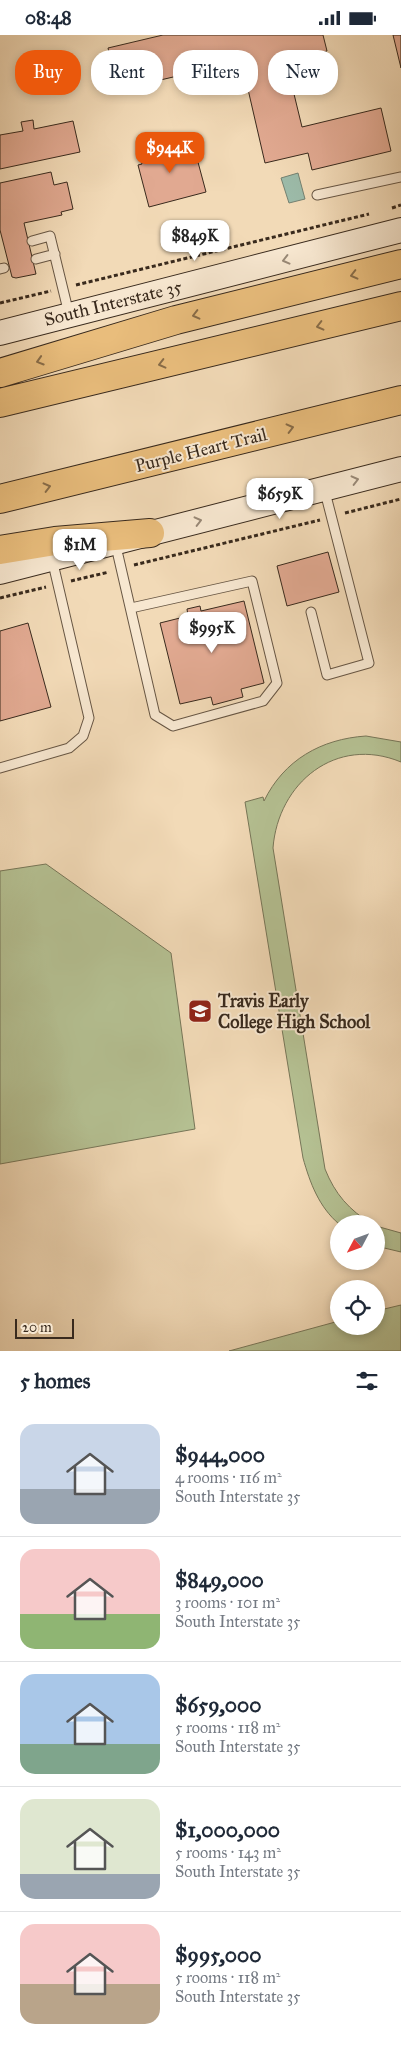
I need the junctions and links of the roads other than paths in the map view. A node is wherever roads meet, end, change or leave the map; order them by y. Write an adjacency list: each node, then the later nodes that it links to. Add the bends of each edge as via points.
1 (401, 177): 2 (lane)
2 (317, 195)
3 (401, 231): 9 (main road, South Interstate 35, one-way to 9)
4 (32, 241): 5 (lane, via 50,236)
5 (55, 254): 6 (lane); 9 (lane)
6 (36, 259)
7 (401, 264): 11 (highway, one-way to 11, via 176,320)
8 (401, 306): 13 (highway, one-way to 13)
9 (69, 314): 10 (main road, South Interstate 35)
10 (0, 333)
11 (0, 373)
12 (401, 400): 16 (highway, Purple Heart Trail, one-way to 12)
13 (0, 403)
14 (400, 471): 15 (main road, one-way to 14)
15 (324, 488): 17 (main road, one-way to 15); 23 (lane, via 369,663 327,675)
16 (0, 499)
17 (150, 533): 18 (main road); 19 (highway, via 55,541)
18 (115, 542): 20 (main road); 22 (lane)
19 (0, 550)
20 (52, 559): 21 (main road); 24 (lane, via 89,719 83,736 69,748)
21 (0, 572)
22 (131, 608): 22 (lane, via 155,715 173,726 263,701 277,683 252,581)
23 (311, 612)
24 (0, 768)

